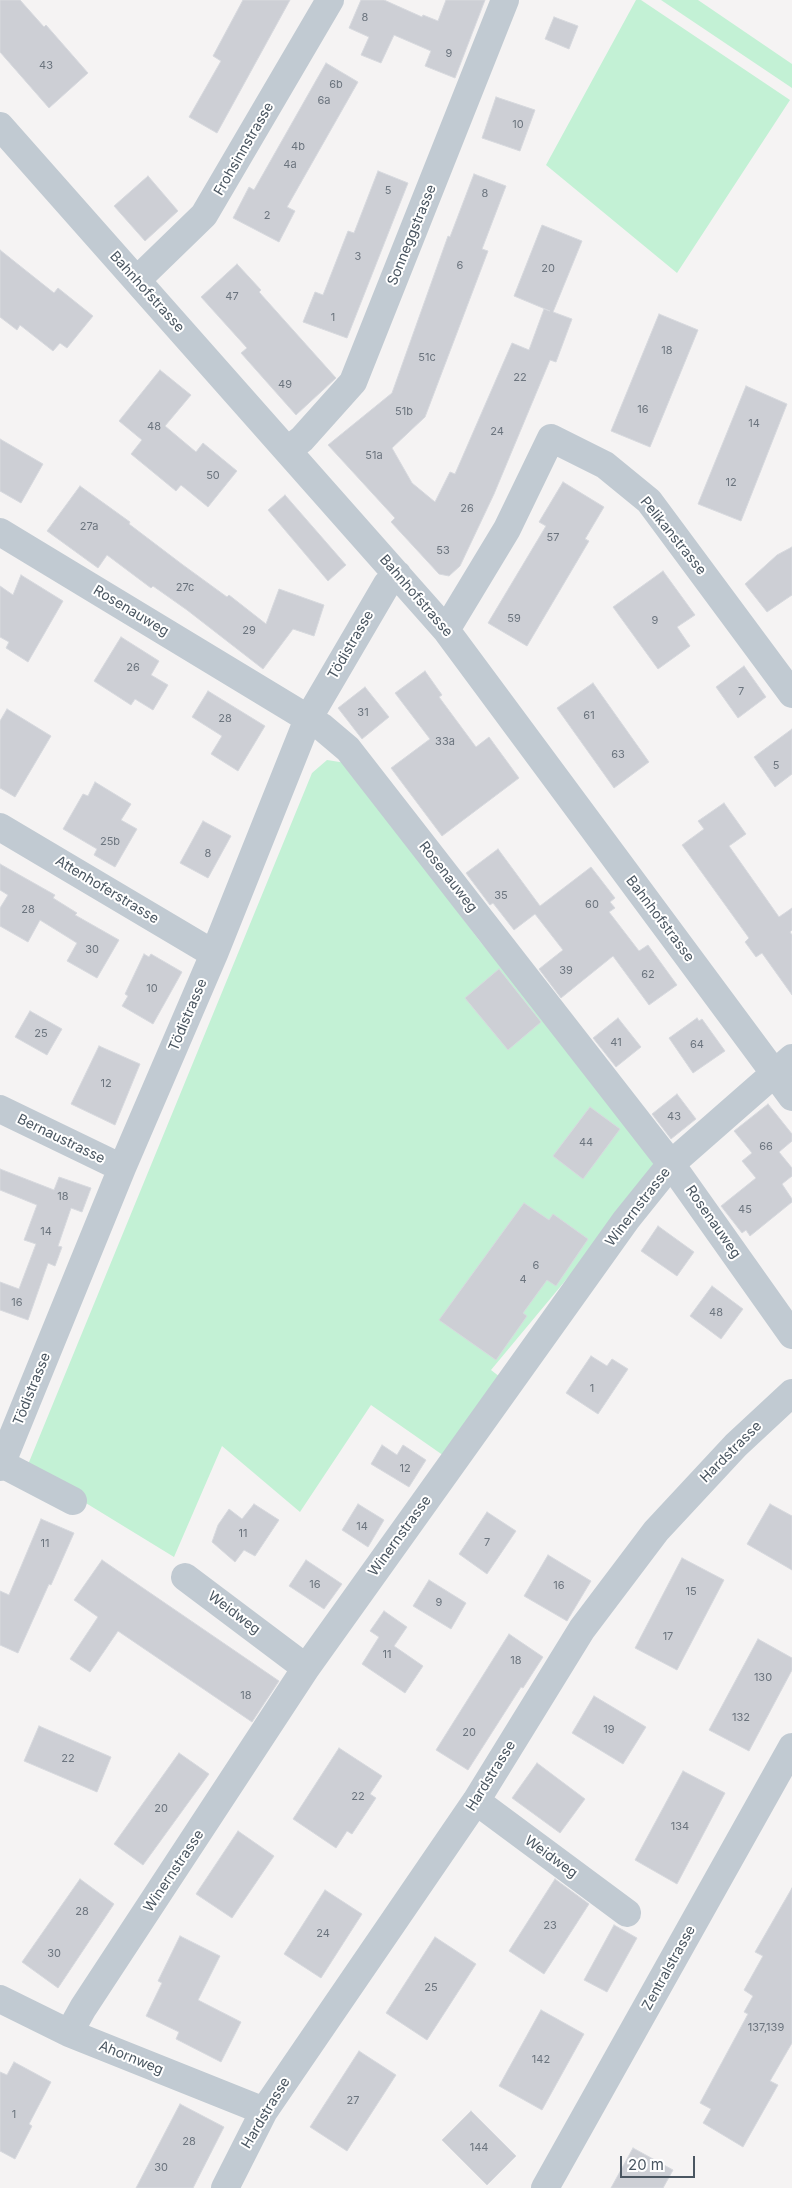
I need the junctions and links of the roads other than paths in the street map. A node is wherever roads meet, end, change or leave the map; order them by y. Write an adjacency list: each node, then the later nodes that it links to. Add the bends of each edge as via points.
1 (330, 0): 4 (street, Frohsinnstrasse, via 204,216)
2 (505, 0): 5 (street, Sonneggstrasse, via 354,382)
3 (0, 126): 4 (street, Bahnhofstrasse)
4 (136, 280): 5 (street, Bahnhofstrasse)
5 (288, 450): 7 (street, Bahnhofstrasse)
6 (0, 532): 10 (street, Rosenauweg)
7 (398, 575): 8 (street, Bahnhofstrasse); 10 (street, Tödistrasse, via 386,584)
8 (446, 630): 9 (street, Pelikanstrasse, via 507,529 552,438 605,465 649,501); 13 (street, Bahnhofstrasse)
9 (792, 694)
10 (308, 719): 12 (street, Tödistrasse); 16 (street, Rosenauweg, via 322,726 348,749)
11 (0, 827): 12 (street, Attenhoferstrasse)
12 (214, 954): 17 (street, Tödistrasse)
13 (783, 1065): 14 (street, Bahnhofstrasse); 16 (street, Winernstrasse)
14 (792, 1097)
15 (0, 1110): 17 (street, Bernaustrasse)
16 (671, 1164): 18 (street, Rosenauweg); 23 (street, Winernstrasse, via 626,1220)
17 (122, 1168): 20 (street, Tödistrasse)
18 (792, 1335)
19 (792, 1393): 25 (street, Hardstrasse, via 736,1445 656,1532 582,1629)
20 (1, 1465): 21 (street)
21 (72, 1501)
22 (185, 1577): 23 (street, Weidweg)
23 (306, 1668): 28 (street, Winernstrasse)
24 (792, 1747): 31 (street, Zentralstrasse)
25 (476, 1801): 26 (street, Weidweg); 29 (street, Hardstrasse)
26 (627, 1913)
27 (0, 1999): 28 (street, Ahornweg)
28 (69, 2033): 29 (street, Ahornweg)
29 (264, 2112): 30 (street, Hardstrasse)
30 (225, 2188)
31 (545, 2188)

